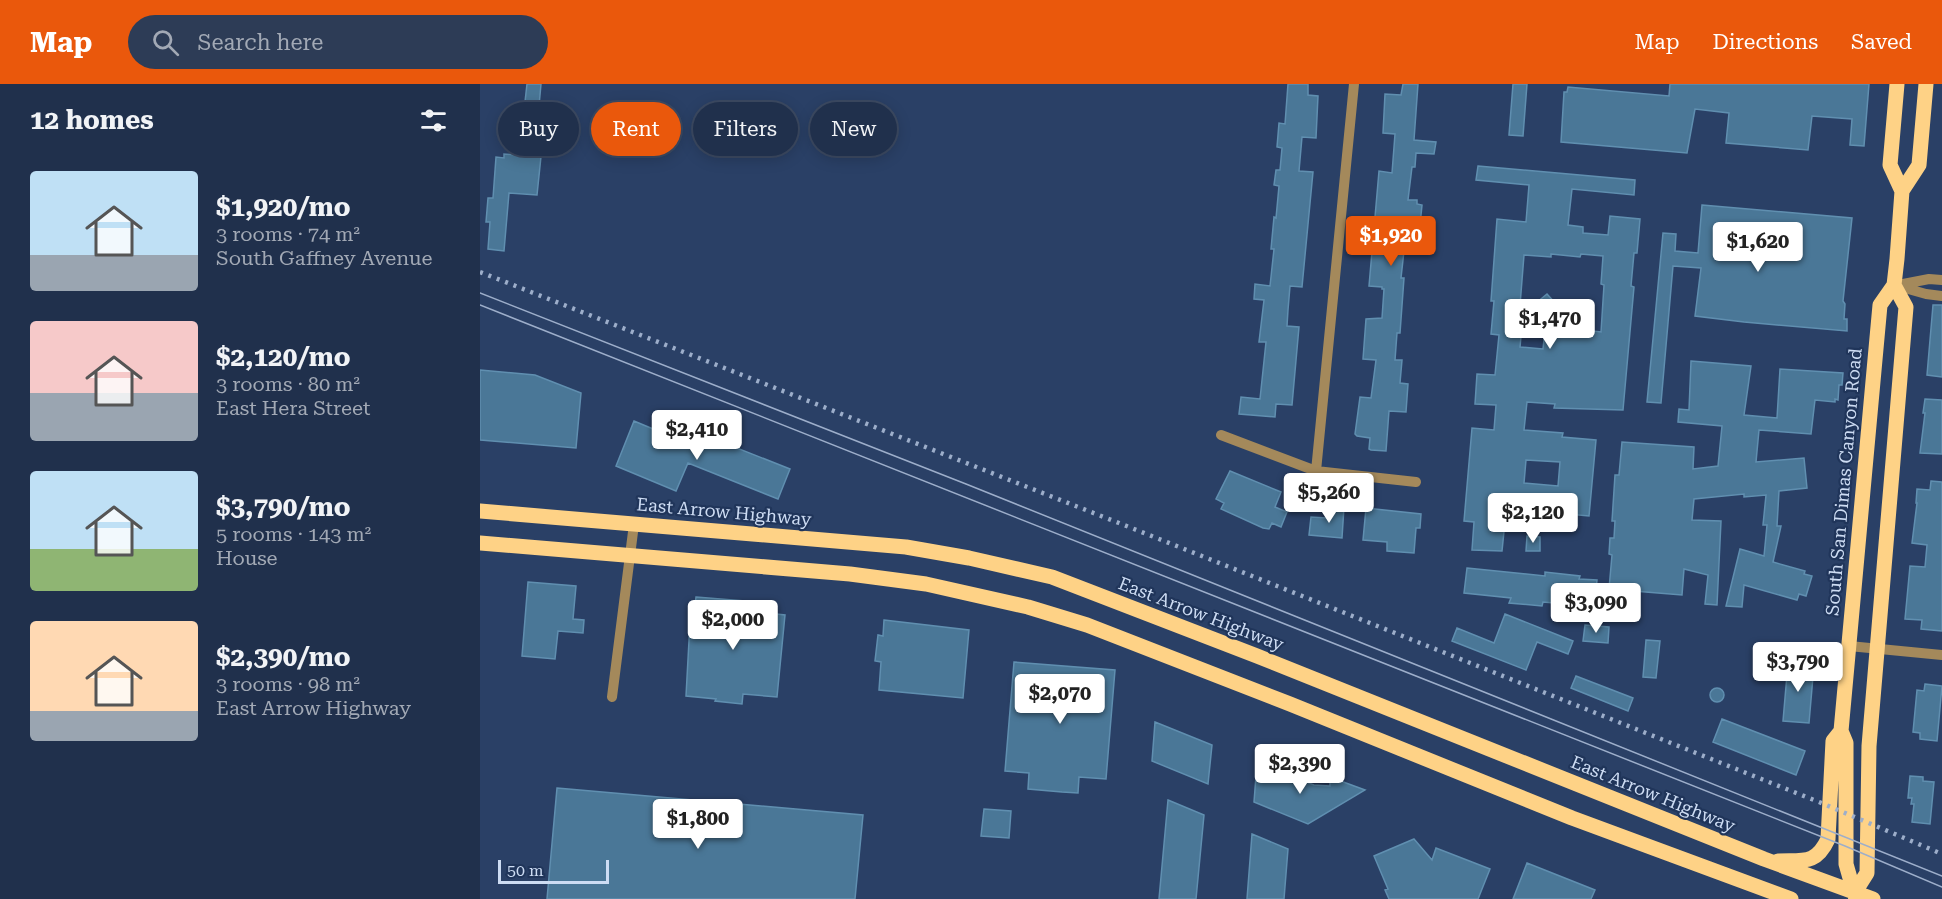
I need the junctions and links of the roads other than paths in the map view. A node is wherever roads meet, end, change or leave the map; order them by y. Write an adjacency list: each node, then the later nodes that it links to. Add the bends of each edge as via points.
1 (1354, 84): 9 (street)
2 (1897, 84): 4 (main road, South San Dimas Canyon Road, via 1890,165)
3 (1926, 84): 4 (main road, South San Dimas Canyon Road, via 1919,165)
4 (1902, 191): 6 (main road, South San Dimas Canyon Road)
5 (1942, 280): 6 (street)
6 (1894, 285): 7 (street); 15 (main road, South San Dimas Canyon Road, via 1880,305); 16 (main road, South San Dimas Canyon Road, via 1906,307)
7 (1942, 296)
8 (1221, 435): 9 (street)
9 (1316, 471): 10 (street)
10 (1416, 482)
11 (480, 511): 12 (main road, East Arrow Highway)
12 (633, 524): 14 (street); 20 (main road, East Arrow Highway, via 906,547 1052,577)
13 (480, 543): 14 (main road)
14 (630, 556): 18 (street); 22 (main road, via 915,582 1038,610 1087,625 1572,818)
15 (1849, 646): 16 (street); 19 (main road, South San Dimas Canyon Road)
16 (1877, 649): 17 (street); 21 (main road, South San Dimas Canyon Road, via 1869,746 1867,873)
17 (1942, 655)
18 (612, 697)
19 (1841, 731): 20 (main road, via 1833,741 1828,839 1823,849 1811,859); 21 (main road, South San Dimas Canyon Road, via 1846,743 1846,864)
20 (1769, 861): 21 (main road, East Arrow Highway)
21 (1856, 895): 23 (main road, East Arrow Highway)
22 (1791, 899)
23 (1873, 899)

